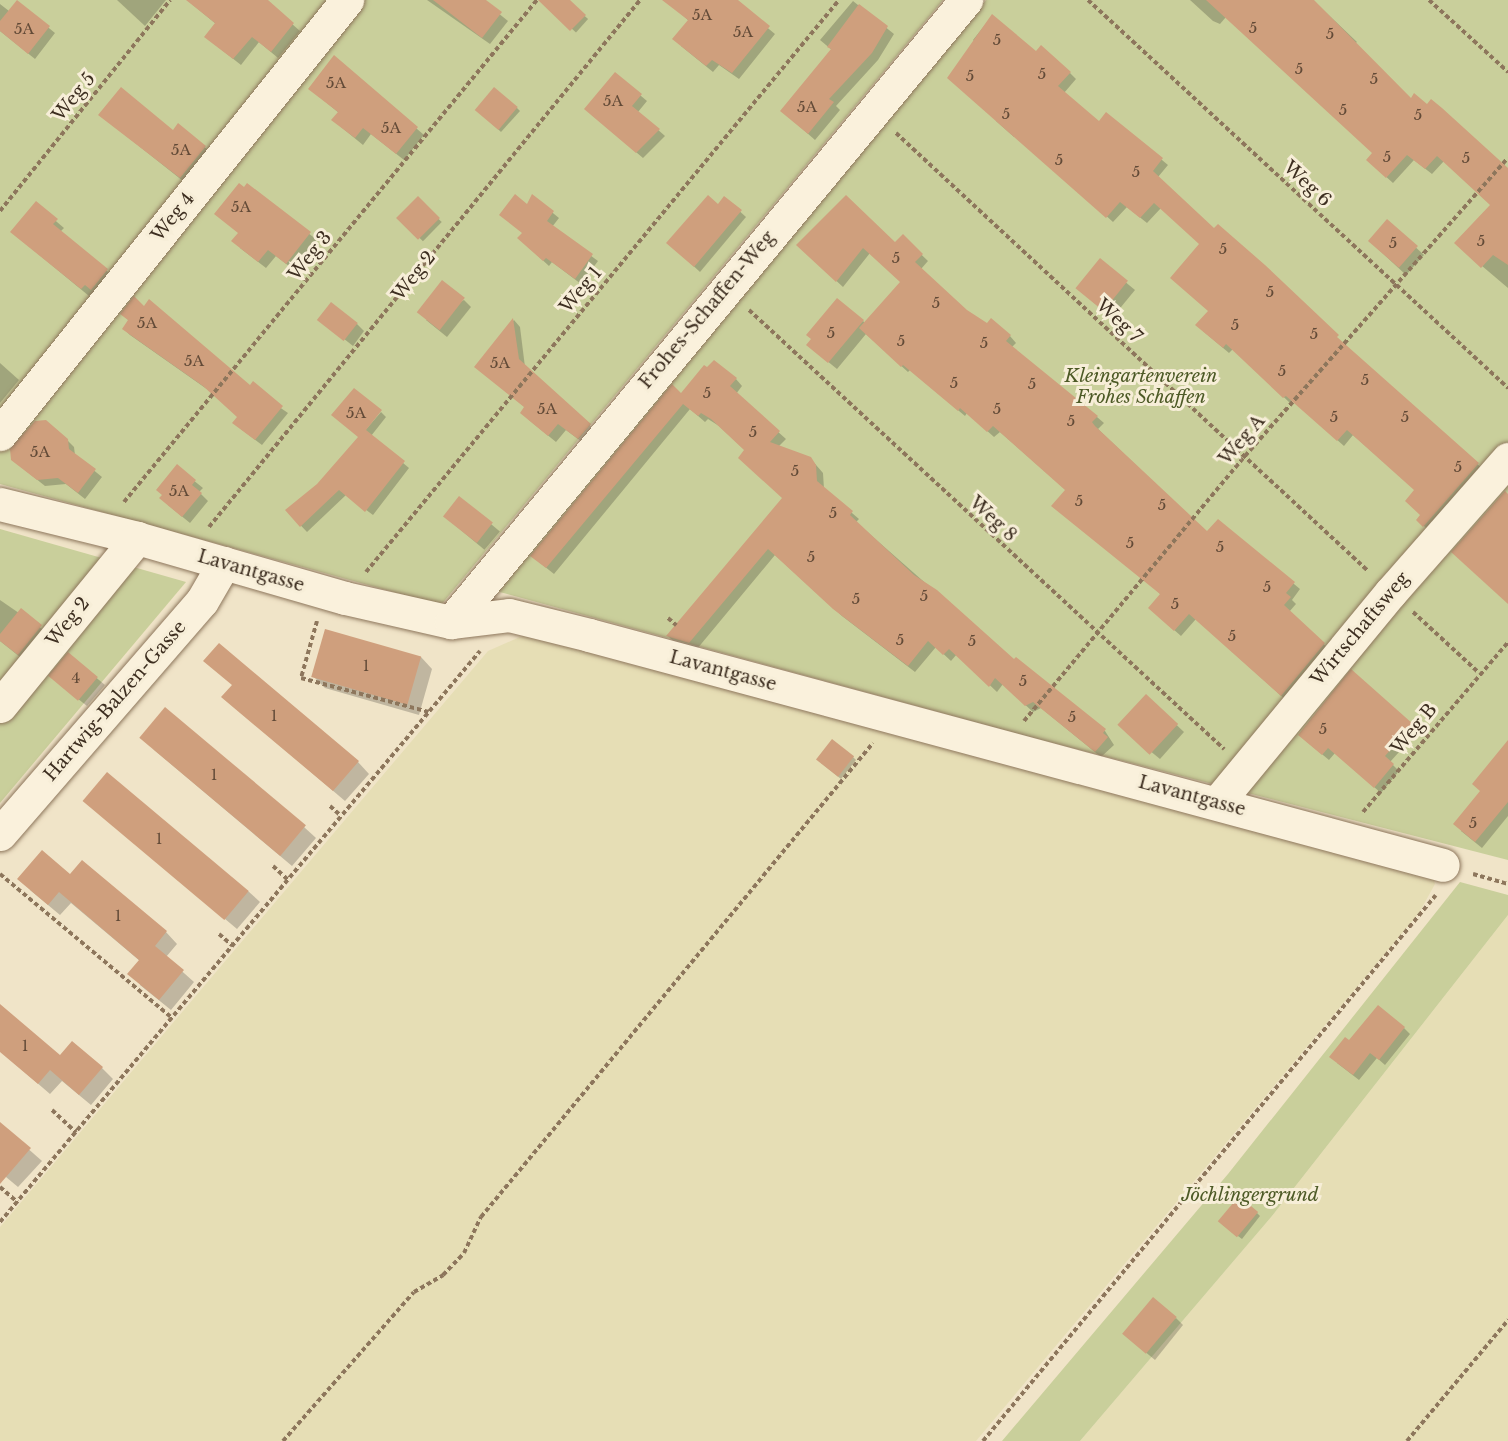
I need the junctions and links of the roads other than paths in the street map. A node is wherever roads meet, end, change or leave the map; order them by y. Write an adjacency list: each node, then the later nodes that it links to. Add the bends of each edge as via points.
1 (347, 0): 3 (street, Weg 4)
2 (966, 0): 8 (street, Frohes-Schaffen-Weg, via 725,288)
3 (0, 434)
4 (1508, 459): 10 (street, Wirtschaftsweg, via 1391,592)
5 (0, 504): 6 (street, Lavantgasse)
6 (137, 538): 7 (street, Lavantgasse); 9 (street, Weg 2)
7 (224, 563): 8 (street, Lavantgasse, via 335,595); 11 (street, Hartwig-Balzen-Gasse, via 202,601)
8 (455, 622): 10 (street, Lavantgasse, via 509,615)
9 (0, 706)
10 (1217, 803): 12 (street, Lavantgasse)
11 (0, 834)
12 (1443, 865)

